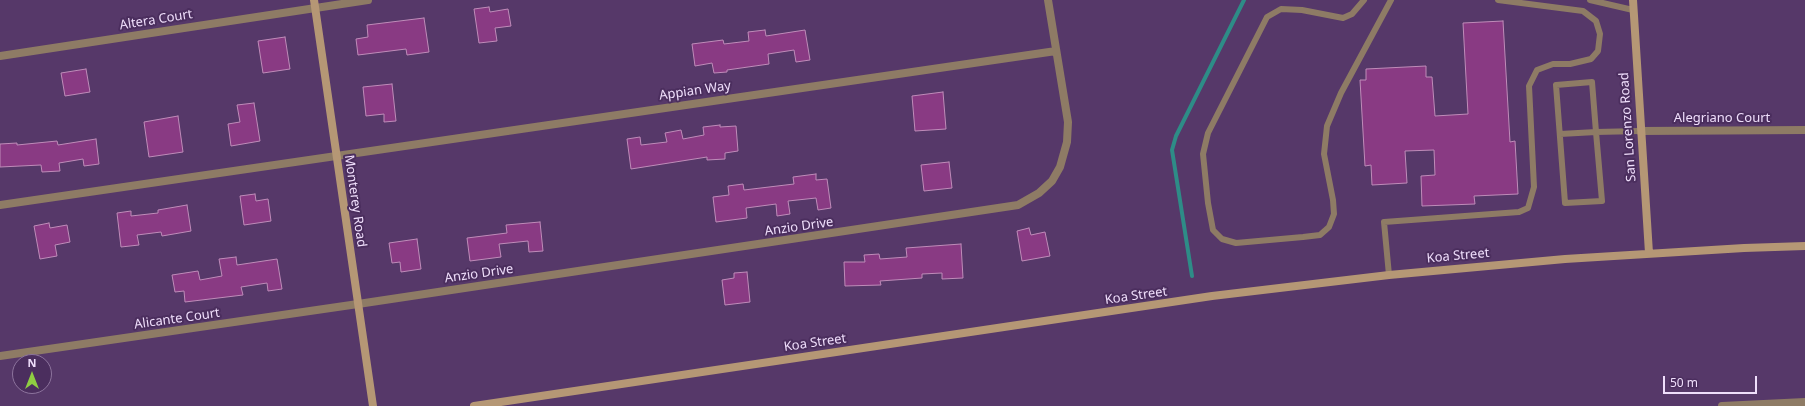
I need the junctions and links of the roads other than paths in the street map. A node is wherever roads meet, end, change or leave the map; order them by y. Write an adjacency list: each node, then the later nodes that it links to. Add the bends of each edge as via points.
1 (368, 0): 8 (street)
2 (1048, 0): 10 (street, Anzio Drive)
3 (1364, 0): 4 (lane, via 1352,14 1343,18 1302,10 1281,9 1267,16 1208,134 1203,154 1213,230 1222,238 1236,243 1303,238 1320,235 1329,227 1334,214 1334,200 1324,154 1327,126 1341,93)
4 (1391, 0)
5 (1498, 0): 20 (lane, via 1583,11 1596,20 1600,34 1598,51 1591,59 1570,64 1553,64 1537,70 1529,86 1534,187 1528,208 1518,212 1384,222)
6 (1590, 0): 9 (lane)
7 (1633, 0): 9 (main road, San Lorenzo Road)
8 (314, 4): 11 (street, Altera Court); 16 (main road, Monterey Road)
9 (1634, 10): 13 (main road, San Lorenzo Road)
10 (1056, 51): 16 (street, Appian Way, via 486,133); 21 (street, Anzio Drive, via 1068,122 1066,151 1052,181 1039,193 1018,205)
11 (0, 56)
12 (1805, 130): 13 (street, Alegriano Court)
13 (1640, 131): 14 (lane); 19 (main road, San Lorenzo Road)
14 (1596, 132): 15 (lane); 15 (lane, via 1592,82 1556,84); 15 (lane, via 1602,201 1565,202)
15 (1560, 134)
16 (337, 157): 17 (street); 21 (main road, Monterey Road)
17 (0, 204)
18 (1805, 246): 19 (main road, Koa Street)
19 (1649, 253): 20 (main road, Koa Street)
20 (1389, 275): 26 (main road, Koa Street, via 1205,298)
21 (358, 304): 22 (street, Alicante Court); 25 (main road, Monterey Road)
22 (0, 356)
23 (1805, 402): 24 (street)
24 (1771, 405): 27 (street)
25 (372, 406)
26 (474, 406)
27 (1722, 406)

